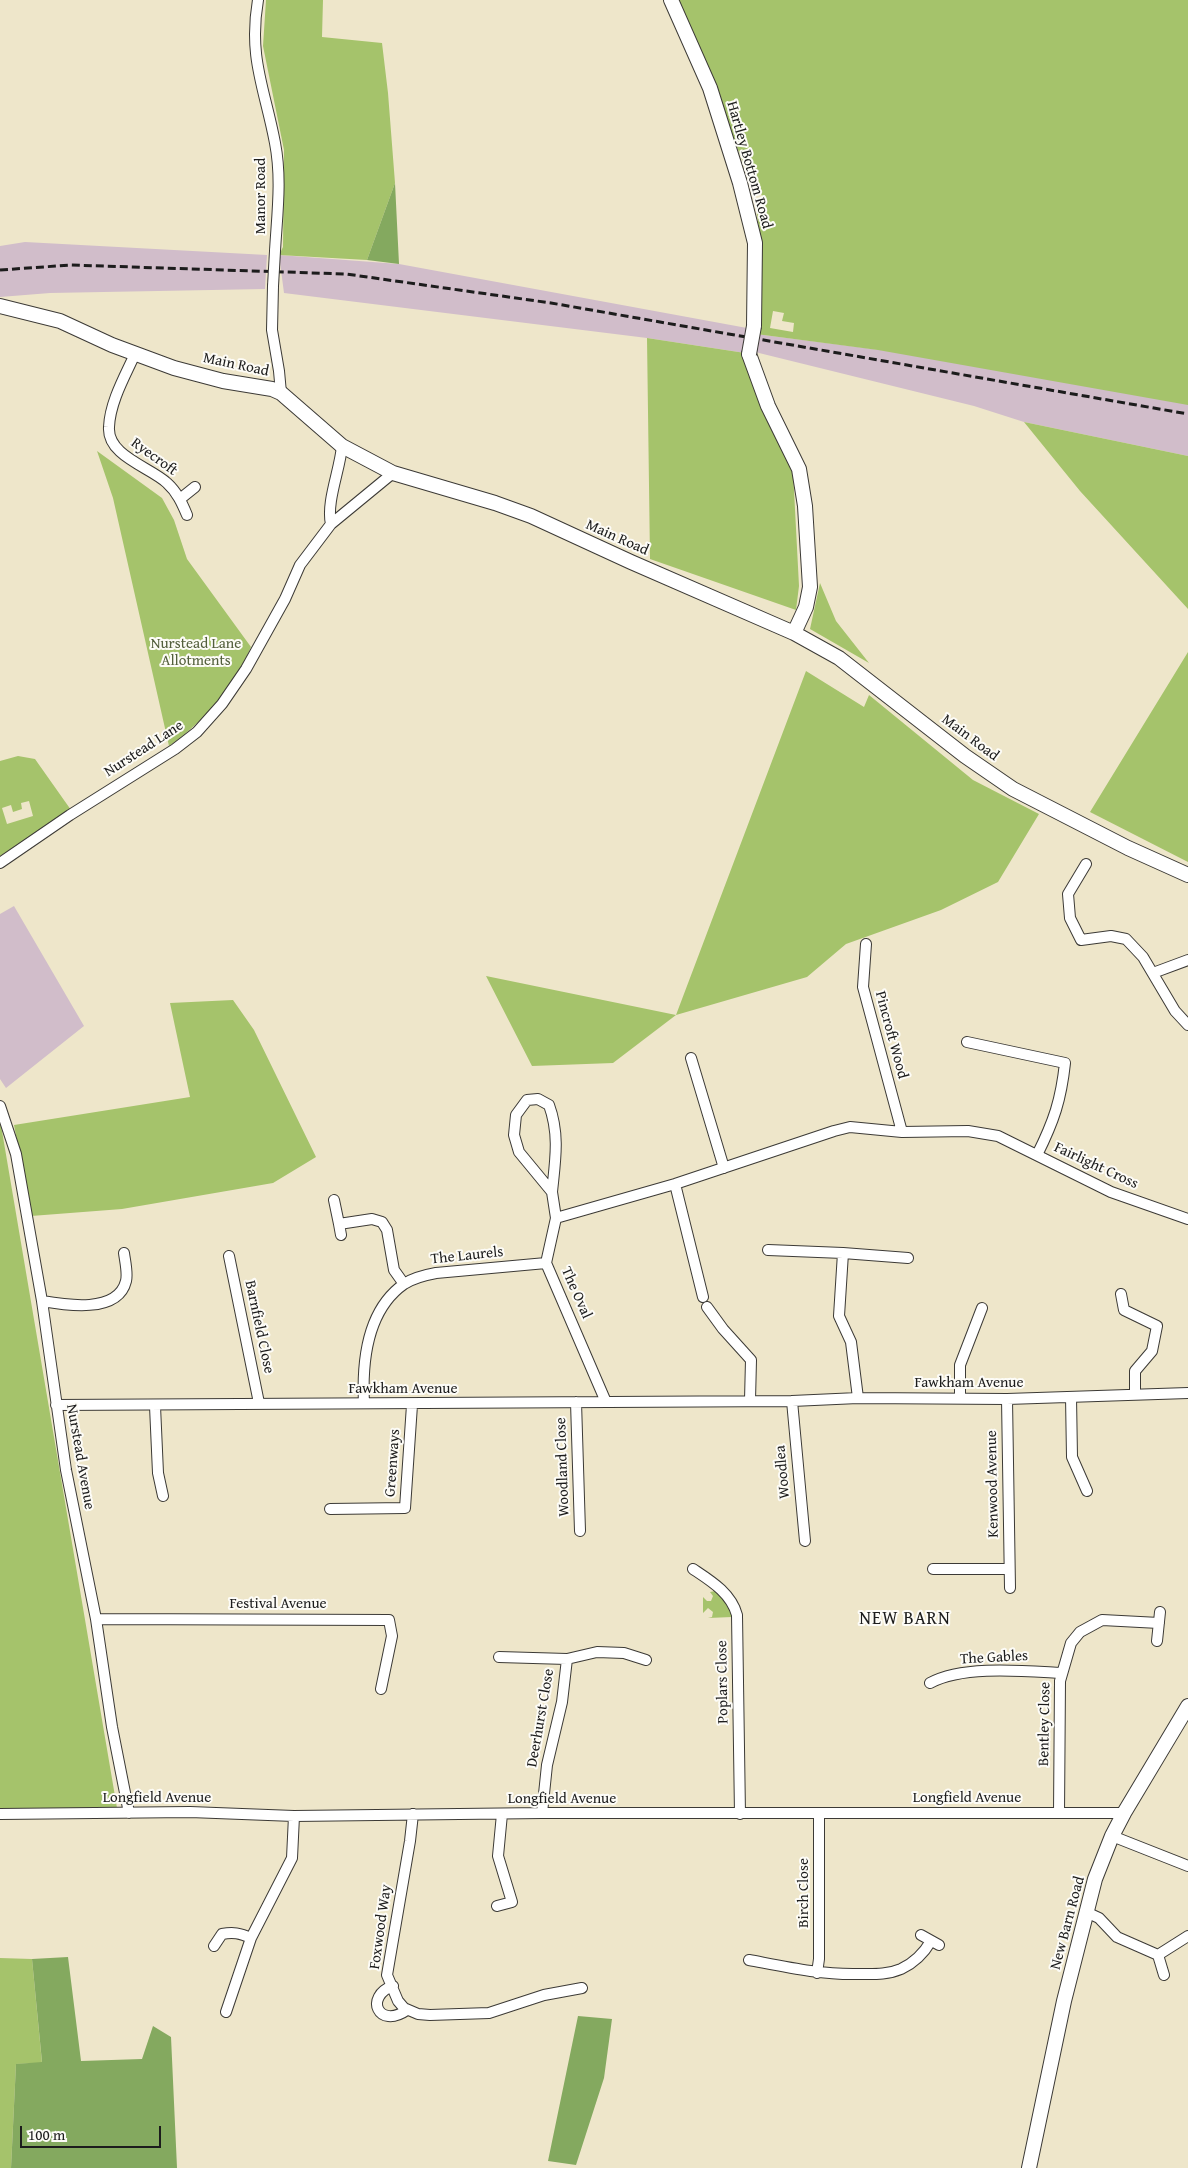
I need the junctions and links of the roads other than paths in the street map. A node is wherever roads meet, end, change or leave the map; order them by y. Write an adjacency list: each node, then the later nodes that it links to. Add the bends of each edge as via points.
1 (258, 0): 5 (street, Manor Road, bridge, via 255,52 275,144 279,183 272,330)
2 (671, 0): 12 (main road, Hartley Bottom Road, bridge, via 710,88 754,243 754,326 749,354 768,406 799,469 805,506 810,587 806,607)
3 (0, 306): 4 (main road, Main Road, via 60,321)
4 (135, 354): 5 (main road, Main Road, via 223,381); 9 (street, Ryecroft, via 113,407 108,428 120,452 166,481)
5 (281, 393): 6 (main road, Main Road)
6 (342, 446): 7 (main road, Main Road); 11 (street, via 329,514)
7 (393, 473): 11 (street, Nurstead Lane); 12 (main road, Main Road, via 531,516)
8 (195, 487): 9 (street, Ryecroft)
9 (180, 499): 10 (street, Ryecroft)
10 (187, 515)
11 (331, 524): 13 (street, Nurstead Lane, via 300,565 246,669 198,732)
12 (794, 633): 15 (main road, Main Road, via 839,658 965,756 1013,789)
13 (0, 863)
14 (1086, 864): 18 (street, via 1068,894 1070,918 1081,940 1112,936 1126,939)
15 (1188, 875)
16 (866, 944): 23 (street, Pincroft Wood, via 863,987)
17 (1188, 960): 18 (street)
18 (1153, 973): 19 (street, via 1175,1011)
19 (1188, 1025)
20 (967, 1042): 24 (street, Fairlight Cross, via 1065,1062 1062,1094 1055,1118)
21 (690, 1058): 25 (street)
22 (0, 1106): 39 (street, Nurstead Avenue, via 16,1154)
23 (902, 1132): 24 (street, via 968,1131 998,1136); 25 (street, via 842,1129)
24 (1037, 1155): 30 (street, Fairlight Cross, via 1111,1192)
25 (724, 1168): 26 (street)
26 (675, 1184): 29 (street); 47 (street, via 705,1302 751,1360)
27 (552, 1192): 27 (street, The Oval, via 519,1152 514,1135 516,1115 527,1100 538,1099 549,1105 556,1122); 29 (street, The Oval)
28 (334, 1200): 37 (street, via 340,1230 372,1219 382,1222 387,1230 394,1270)
29 (556, 1218): 36 (street, The Oval)
30 (1188, 1219)
31 (768, 1250): 33 (street)
32 (124, 1253): 39 (street, via 126,1280 119,1293 106,1303 70,1306)
33 (843, 1253): 35 (street); 44 (street, via 839,1316 851,1342)
34 (229, 1256): 51 (street, Barnfield Close)
35 (908, 1258)
36 (546, 1263): 37 (street, The Laurels, via 436,1273); 50 (street, The Oval)
37 (404, 1284): 52 (street, The Laurels, via 390,1298 373,1328 364,1362)
38 (1121, 1294): 42 (street, via 1124,1310 1157,1326 1152,1351 1135,1371)
39 (42, 1301): 54 (street, Nurstead Avenue)
40 (982, 1308): 45 (street, via 960,1365)
41 (1188, 1393): 42 (street, Fawkham Avenue)
42 (1135, 1394): 43 (street, Fawkham Avenue)
43 (1071, 1397): 46 (street, Fawkham Avenue); 56 (street, via 1072,1457)
44 (858, 1398): 45 (street, Fawkham Avenue); 48 (street, Fawkham Avenue)
45 (960, 1398): 46 (street, Fawkham Avenue)
46 (1007, 1399): 63 (street, Kenwood Avenue)
47 (750, 1400): 48 (street, Fawkham Avenue); 50 (street, Fawkham Avenue)
48 (792, 1401): 60 (street, Woodlea)
49 (576, 1402): 50 (street, Fawkham Avenue); 53 (street, Fawkham Avenue); 59 (street, Woodland Close)
50 (606, 1402)
51 (259, 1403): 52 (street, Fawkham Avenue); 55 (street, Fawkham Avenue)
52 (364, 1404): 53 (street, Fawkham Avenue)
53 (412, 1405): 58 (street, Greenways, via 405,1508)
54 (56, 1406): 55 (street, Fawkham Avenue); 65 (street, Nurstead Avenue)
55 (155, 1406): 57 (street, via 158,1473)
56 (1087, 1492)
57 (163, 1496)
58 (330, 1509)
59 (580, 1531)
60 (804, 1541)
61 (693, 1569): 82 (street, Poplars Close, via 726,1595 737,1616)
62 (933, 1569): 63 (street)
63 (1009, 1569): 64 (street, Kenwood Avenue)
64 (1010, 1588)
65 (96, 1619): 72 (street, Festival Avenue, via 389,1620 392,1636); 75 (street, Nurstead Avenue)
66 (1157, 1641): 70 (street, Bentley Close, via 1159,1617 1104,1620 1090,1625 1073,1639)
67 (499, 1657): 68 (street, Deerhurst Close)
68 (566, 1659): 69 (street, Deerhurst Close, via 598,1652 624,1653); 76 (street, Deerhurst Close, via 562,1702 547,1765)
69 (646, 1660)
70 (1061, 1673): 71 (street, The Gables, via 994,1671 943,1676); 74 (street, Bentley Close)
71 (930, 1683)
72 (381, 1689)
73 (1188, 1706): 78 (main road, New Barn Road)
74 (1060, 1812): 77 (street, Longfield Avenue); 78 (street, Longfield Avenue)
75 (129, 1813): 79 (street, Longfield Avenue); 83 (street, Longfield Avenue)
76 (542, 1813): 81 (street, Longfield Avenue); 82 (street, Longfield Avenue)
77 (819, 1813): 82 (street, Longfield Avenue); 94 (street, Birch Close)
78 (1124, 1813): 84 (main road, New Barn Road)
79 (0, 1814)
80 (413, 1814): 81 (street, Longfield Avenue); 83 (street, Longfield Avenue); 96 (street, Foxwood Way, via 387,1972)
81 (502, 1814): 86 (street, via 498,1856 512,1902)
82 (740, 1814)
83 (294, 1816): 90 (street, via 292,1858)
84 (1112, 1836): 85 (street); 87 (main road, New Barn Road)
85 (1188, 1866)
86 (497, 1906)
87 (1086, 1912): 92 (street, via 1099,1918 1117,1937); 100 (main road, New Barn Road)
88 (921, 1935): 94 (street, via 935,1943 914,1961 894,1971 880,1974)
89 (1188, 1936): 92 (street)
90 (251, 1938): 91 (street, via 240,1933 219,1932); 99 (street)
91 (214, 1946)
92 (1158, 1955): 95 (street)
93 (748, 1960): 94 (street)
94 (817, 1973)
95 (1164, 1975)
96 (393, 1986): 98 (street, Foxwood Way, via 398,2001); 98 (street, via 378,1998 379,2012 392,2017)
97 (582, 1988): 98 (street, via 544,1995 489,2013 430,2015)
98 (407, 2010)
99 (226, 2012)
100 (1029, 2168)

